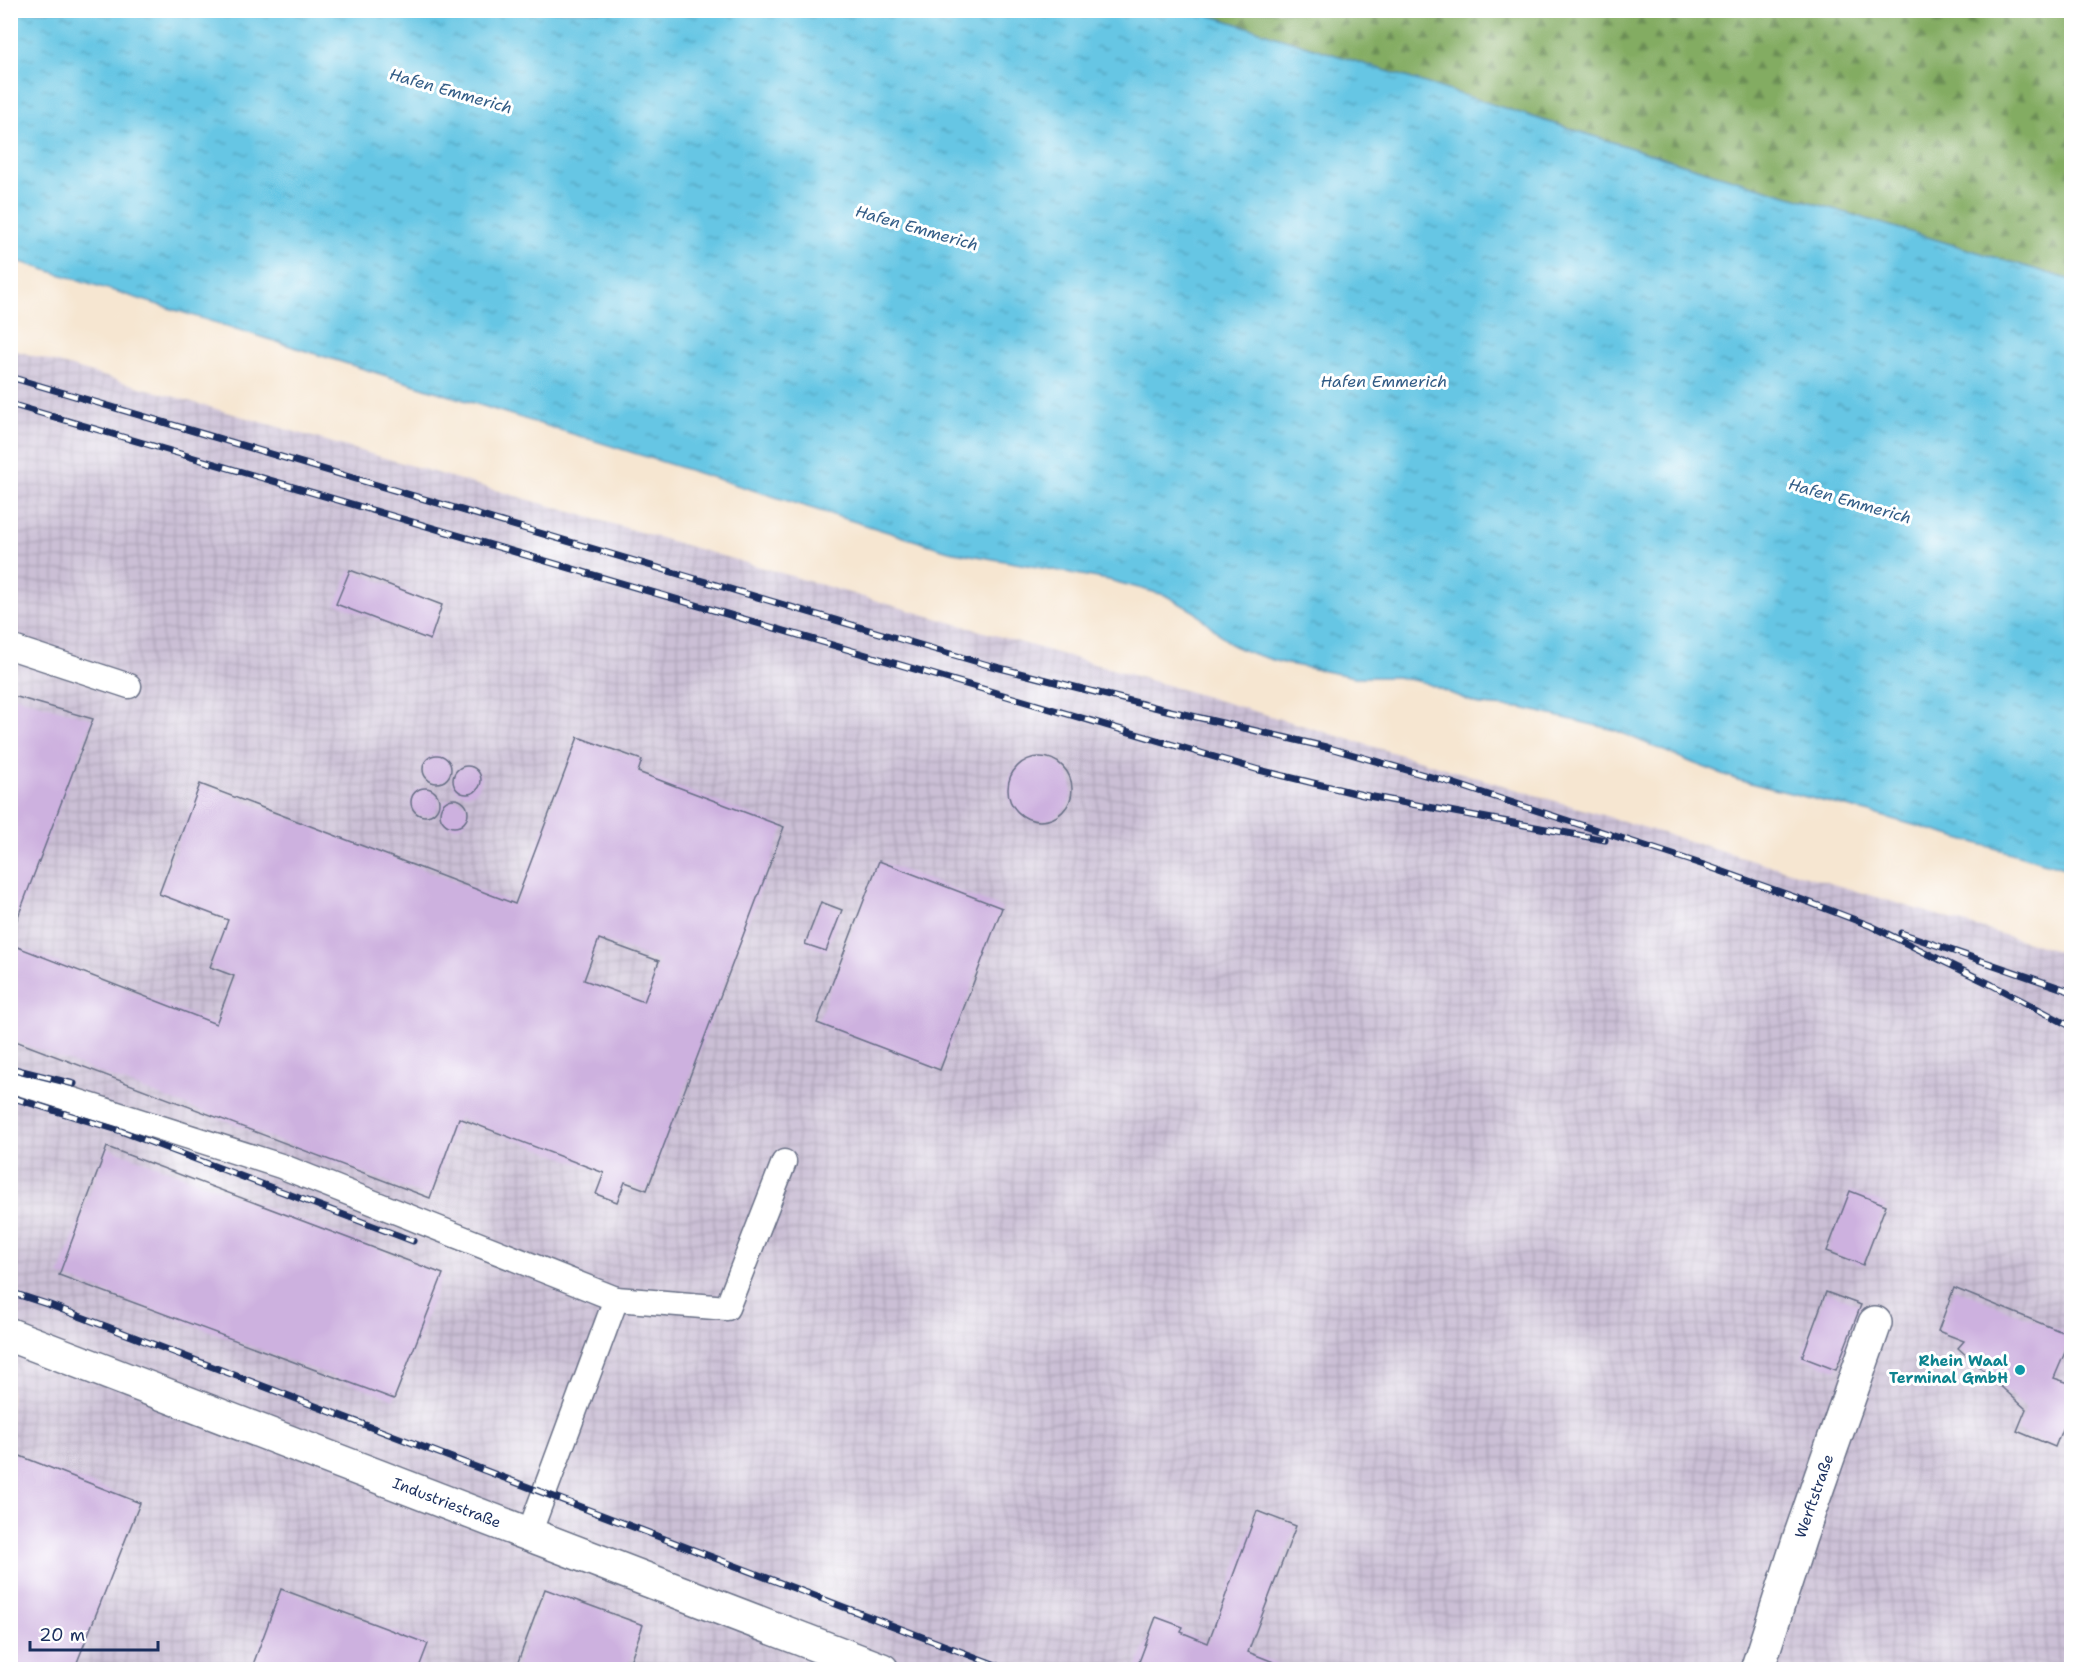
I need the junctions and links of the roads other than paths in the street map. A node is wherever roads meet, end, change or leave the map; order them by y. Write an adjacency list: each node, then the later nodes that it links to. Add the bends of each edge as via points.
1 (10, 647): 2 (lane)
2 (129, 686)
3 (10, 1080): 5 (lane, via 281,1166)
4 (784, 1162): 5 (lane, via 727,1308)
5 (615, 1299): 8 (lane)
6 (1875, 1323): 10 (street, Werftstraße)
7 (10, 1335): 8 (street, Industriestraße)
8 (529, 1534): 9 (street, Industriestraße)
9 (882, 1670)
10 (1757, 1670)

